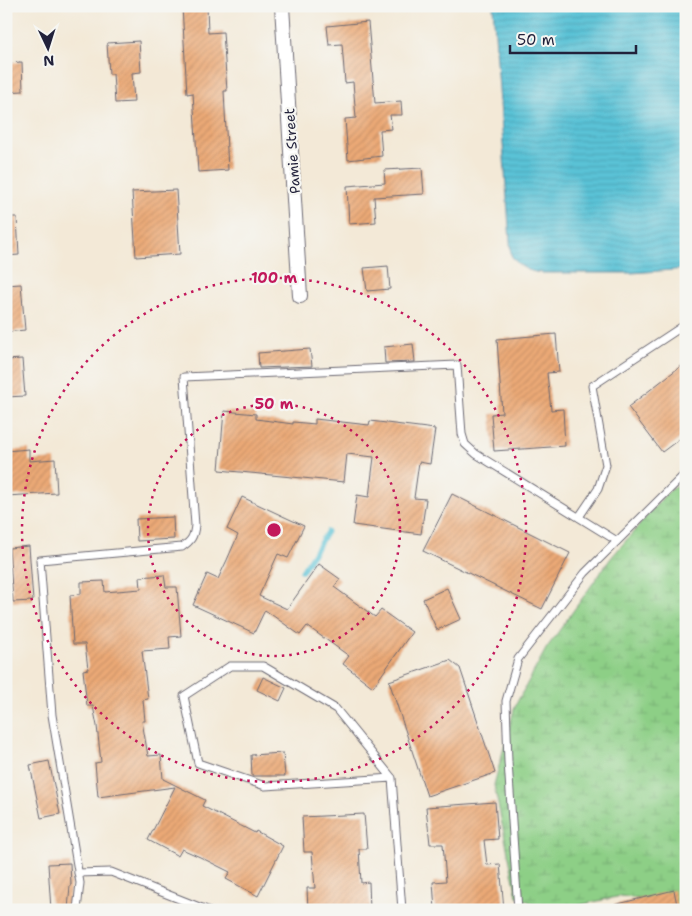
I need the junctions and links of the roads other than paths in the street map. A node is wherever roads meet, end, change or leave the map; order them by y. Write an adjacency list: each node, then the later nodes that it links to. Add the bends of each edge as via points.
1 (282, 6): 2 (street, Pamie Street)
2 (300, 296)
3 (686, 324): 5 (lane, via 592,386 606,465 598,490)
4 (686, 473): 6 (lane)
5 (579, 517): 6 (lane); 8 (lane, via 465,444 457,365 184,377 195,526 190,542 182,547 40,560 52,715)
6 (617, 541): 12 (lane, via 586,572 518,659 506,700)
7 (392, 778): 7 (lane, via 336,709 262,666 230,666 184,696 198,763 265,786); 11 (lane)
8 (78, 873): 9 (lane); 10 (lane, via 111,872)
9 (77, 910)
10 (207, 910)
11 (402, 910)
12 (518, 910)

